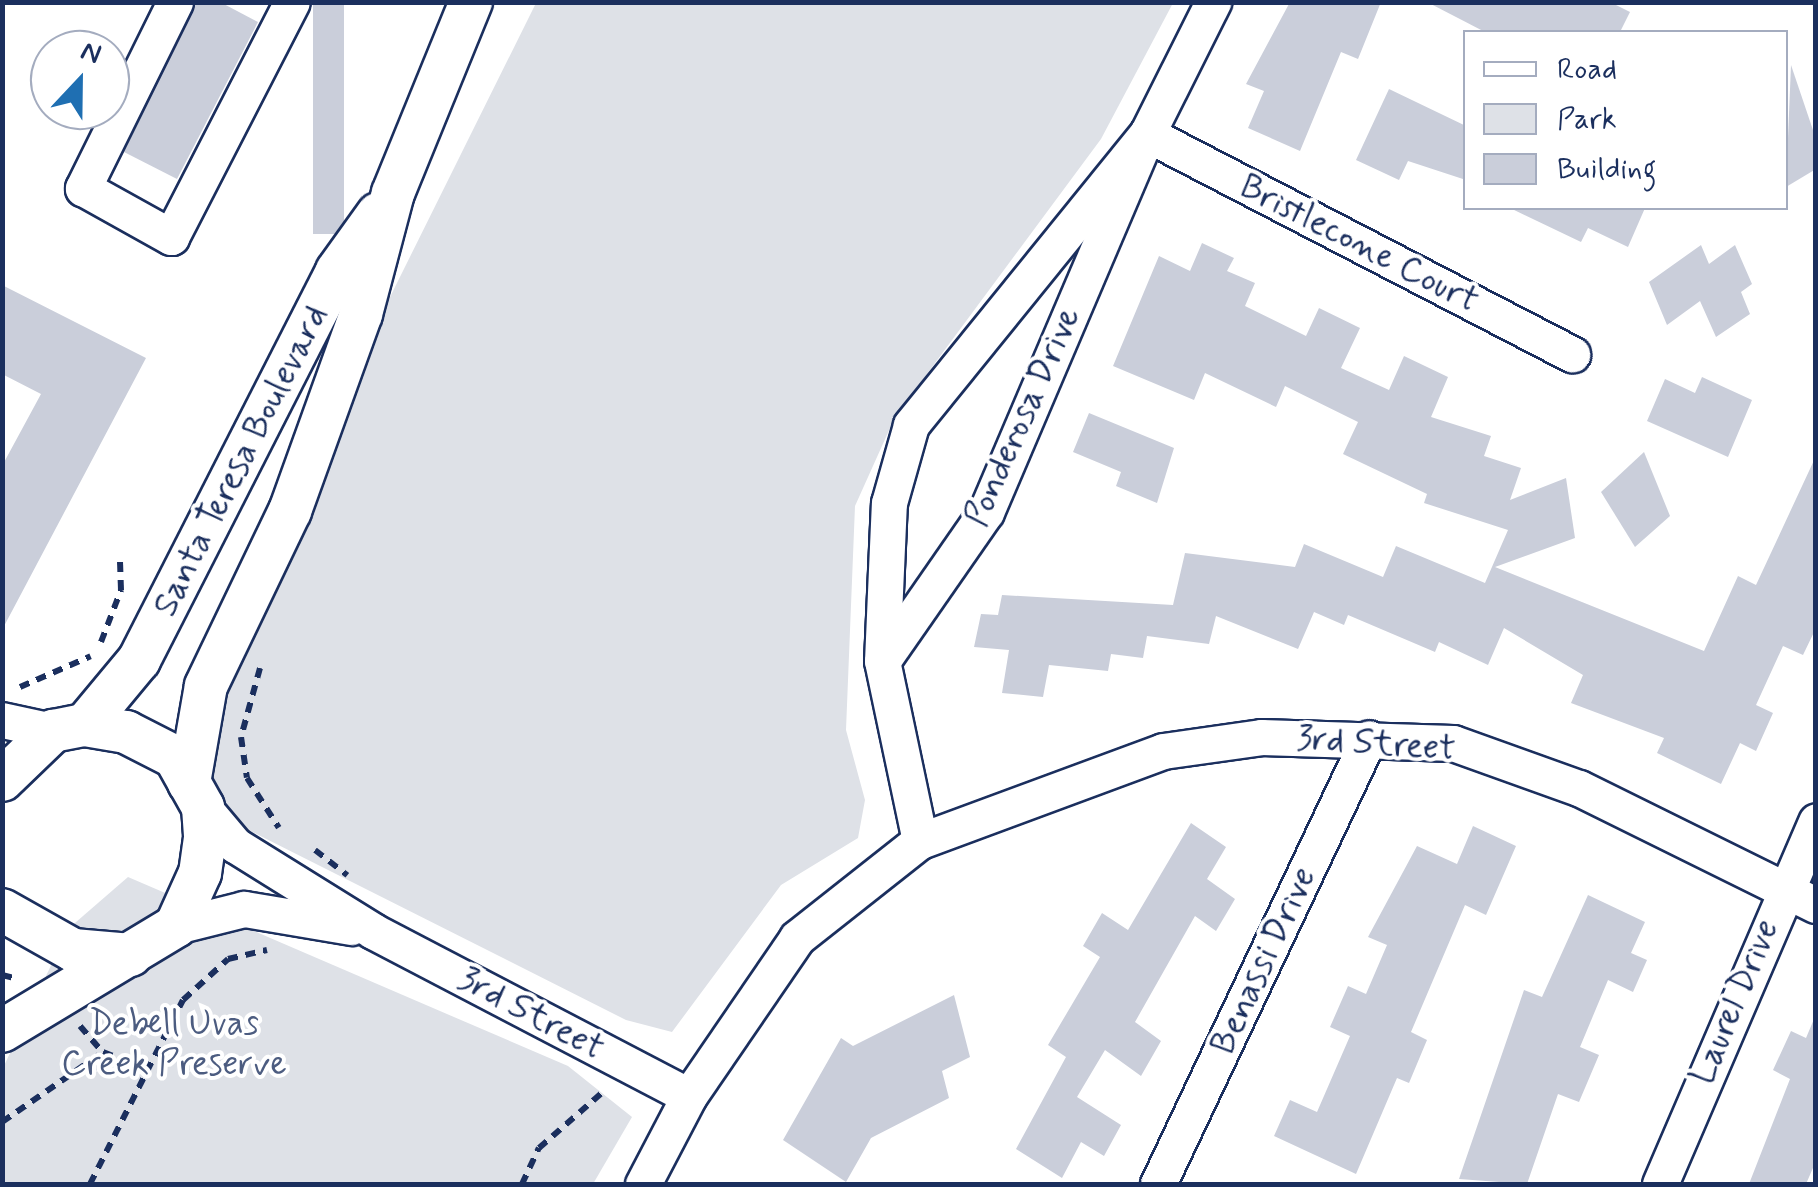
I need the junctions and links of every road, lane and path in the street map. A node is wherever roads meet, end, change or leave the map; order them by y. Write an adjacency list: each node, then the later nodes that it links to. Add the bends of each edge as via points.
1 (175, 2): 2 (street, via 83,188 171,237)
2 (292, 2)
3 (471, 2): 6 (main road, Santa Teresa Boulevard)
4 (1214, 2): 5 (street, Ponderosa Drive)
5 (1147, 134): 7 (street, Bristlecone Court); 10 (street, Ponderosa Drive, via 986,512); 10 (street, via 911,425 889,502)
6 (393, 193): 12 (main road, Santa Teresa Boulevard, via 337,272 139,660); 15 (main road, Santa Teresa Boulevard, via 361,314 290,511 206,686)
7 (1572, 354)
8 (120, 562): 11 (path, via 121,590 90,657)
9 (264, 654): 17 (path, via 244,718 245,764 273,823)
10 (882, 661): 18 (street)
11 (5, 706): 12 (street)
12 (70, 728): 14 (main road, Santa Teresa Boulevard); 15 (main road, via 126,732 175,757)
13 (1369, 738): 18 (street, 3rd Street, via 1261,737 1163,751); 21 (street, 3rd Street, via 1452,744 1579,788); 38 (street, Benassi Drive)
14 (2, 780)
15 (196, 795): 24 (main road, Santa Teresa Boulevard, via 200,874); 25 (street, 3rd Street, via 235,845)
16 (1816, 821): 21 (street, Laurel Drive)
17 (293, 839)
18 (920, 841): 33 (street, via 797,938)
19 (309, 847): 20 (path)
20 (342, 864)
21 (1783, 888): 22 (street, 3rd Street); 39 (street, Laurel Drive)
22 (1816, 905)
23 (3, 912): 27 (main road, via 73,950)
24 (176, 926): 25 (street, 3rd Street, via 244,909); 27 (main road)
25 (373, 931): 33 (street, 3rd Street)
26 (282, 953): 31 (path, via 228,958 183,1000)
27 (132, 956): 29 (main road)
28 (74, 1020): 30 (path)
29 (2, 1031)
30 (103, 1052): 31 (path); 34 (path)
31 (144, 1068): 35 (path)
32 (606, 1088): 36 (path, via 538,1148)
33 (689, 1096): 37 (street)
34 (2, 1122)
35 (90, 1184)
36 (522, 1184)
37 (643, 1184)
38 (1158, 1184)
39 (1660, 1184)

